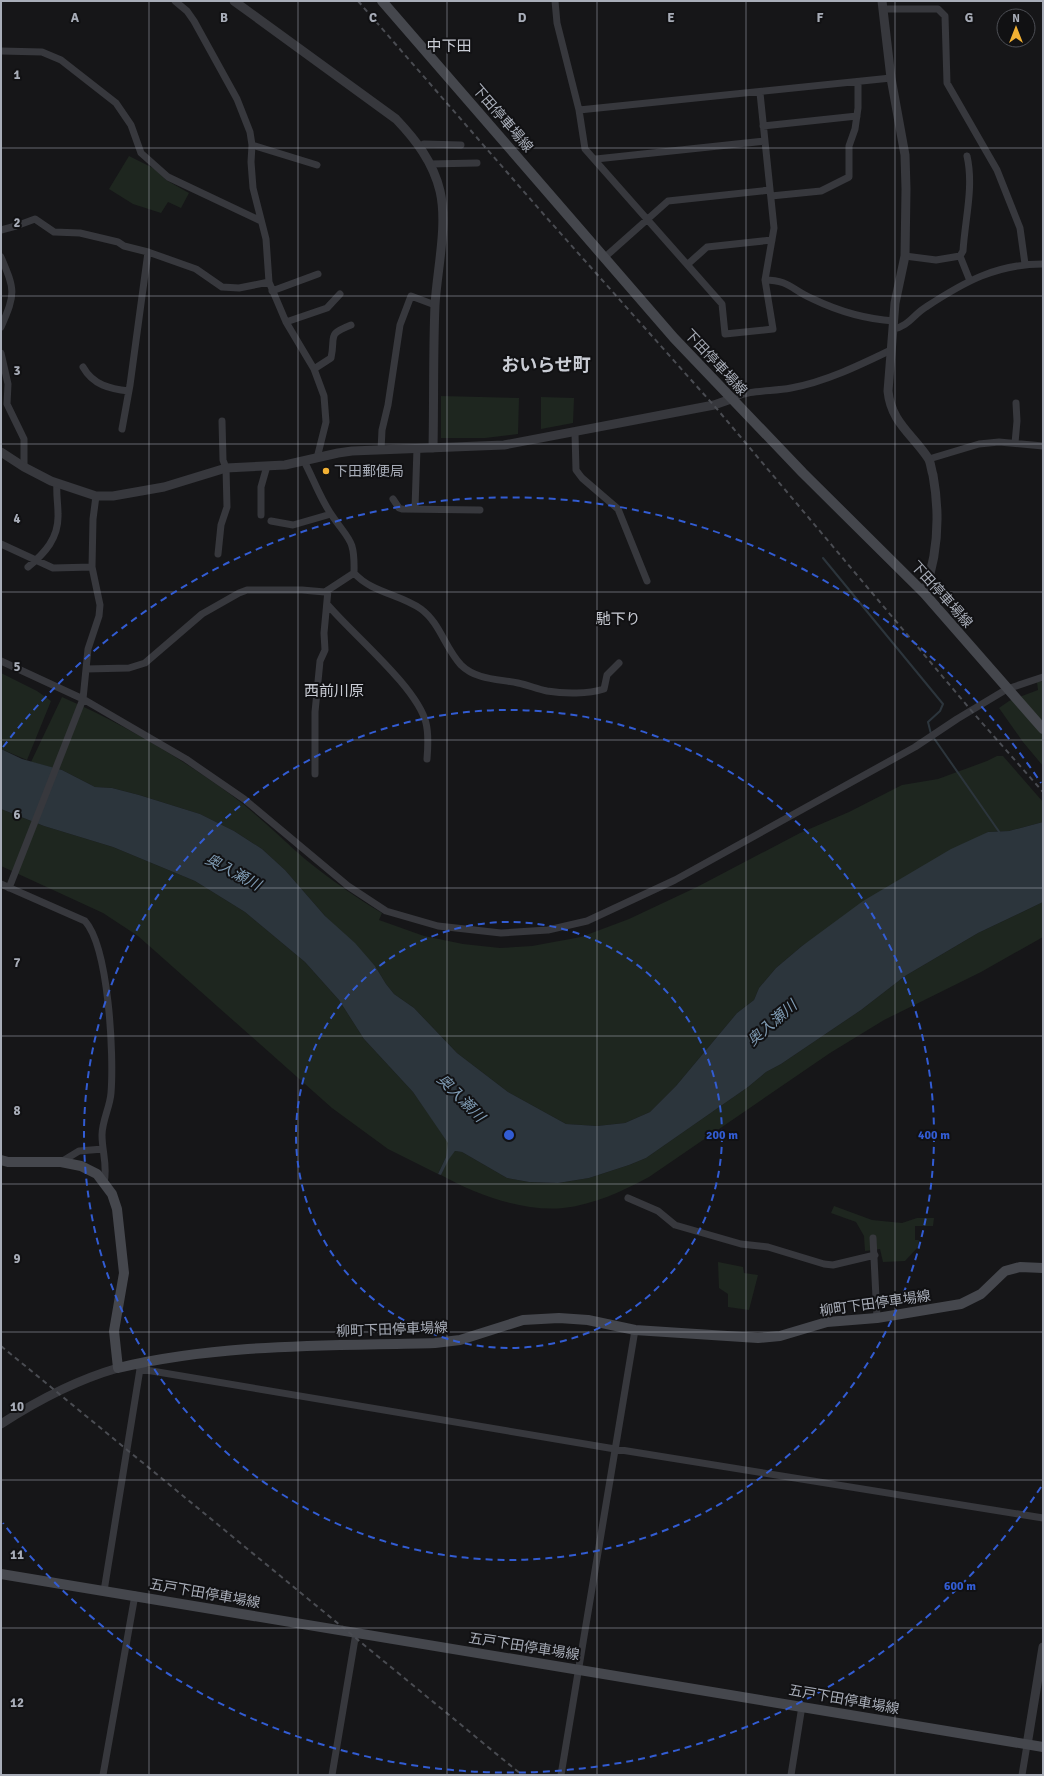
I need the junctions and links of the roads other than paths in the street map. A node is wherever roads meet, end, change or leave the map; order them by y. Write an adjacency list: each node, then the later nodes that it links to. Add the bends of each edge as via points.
1 (175, 1): 15 (street, via 194,21 209,46 245,117)
2 (234, 1): 17 (street, via 396,119)
3 (382, 1): 31 (main road, 下田停車場線)
4 (555, 1): 11 (street, via 557,23)
5 (883, 5): 8 (street); 34 (street, via 938,9 945,16 947,83 997,170 1020,228)
6 (2, 51): 7 (street); 25 (street, via 42,52 61,60 116,103 131,125 141,153 156,168 177,183)
7 (1, 59)
8 (891, 78): 9 (street); 29 (street, via 905,155)
9 (858, 82): 10 (street); 12 (street)
10 (760, 92): 11 (street); 13 (street)
11 (579, 110): 19 (street, via 585,149)
12 (857, 116): 13 (street); 23 (street, via 849,146 848,177 821,191)
13 (764, 126): 14 (street)
14 (765, 141): 19 (street); 23 (street)
15 (252, 145): 21 (street); 25 (street, via 252,182)
16 (461, 145): 17 (street)
17 (420, 146): 22 (street)
18 (967, 156): 30 (street, via 969,203 963,251)
19 (596, 159): 24 (street)
20 (477, 163): 22 (street)
21 (317, 164)
22 (430, 164): 42 (street, via 442,204)
23 (770, 193): 24 (street, via 668,201); 27 (street, via 774,228)
24 (647, 219): 31 (street); 33 (street)
25 (261, 220): 39 (street, via 266,239)
26 (1, 230): 28 (street, via 35,219 54,232 80,233)
27 (772, 240): 33 (street, via 707,247); 37 (street)
28 (148, 252): 39 (street, via 196,269 222,287 239,288); 51 (street)
29 (905, 256): 30 (street, via 936,260); 45 (street)
30 (960, 256): 38 (street)
31 (605, 257): 52 (main road, 下田停車場線, via 674,338)
32 (2, 261): 46 (street, via 13,286 13,297)
33 (688, 264): 37 (street, via 722,304 725,334 773,329)
34 (1025, 264): 35 (street); 38 (street, via 998,269)
35 (1043, 264)
36 (318, 274): 40 (street)
37 (765, 280): 45 (street, via 783,282 804,296 840,311)
38 (970, 281): 45 (street, via 925,308 906,325)
39 (269, 282): 40 (street)
40 (272, 291): 43 (street)
41 (340, 294): 43 (street, via 327,308)
42 (435, 305): 60 (street); 61 (street, via 411,296 407,305 394,353)
43 (286, 322): 50 (street)
44 (351, 324): 50 (street, via 335,331 332,337 331,358)
45 (893, 325): 47 (street)
46 (1, 327)
47 (891, 350): 52 (street, via 821,380 791,388 742,393); 64 (street, via 889,403 901,424)
48 (1, 353): 67 (street, via 8,384 7,404 24,439)
49 (83, 368): 51 (street, via 88,377 98,384)
50 (314, 369): 63 (street, via 324,396 326,414)
51 (129, 391): 55 (street)
52 (731, 399): 56 (street, via 714,405); 85 (main road, 下田停車場線)
53 (1016, 403): 57 (street)
54 (222, 421): 68 (street, via 223,460)
55 (122, 429)
56 (575, 433): 60 (street, via 504,445); 83 (street, via 576,470 618,509)
57 (1015, 443): 58 (street); 64 (street, via 979,444)
58 (1043, 446)
59 (417, 448): 60 (street); 61 (street); 72 (street)
60 (433, 448)
61 (381, 450): 63 (street, via 338,453)
62 (1, 452): 67 (street)
63 (316, 458): 65 (street)
64 (929, 459): 85 (street, via 938,525)
65 (304, 461): 66 (street); 74 (street)
66 (267, 466): 68 (street); 75 (street, via 262,487)
67 (24, 467): 69 (street)
68 (226, 468): 70 (street, via 164,487 113,496); 78 (street, via 227,507 222,520)
69 (57, 483): 70 (street); 79 (street, via 58,514 55,533 47,550)
70 (96, 496): 81 (street)
71 (393, 500): 72 (street, via 399,508)
72 (415, 508): 73 (street)
73 (480, 510)
74 (331, 514): 76 (street, via 293,525); 82 (street, via 352,543)
75 (261, 515)
76 (271, 521)
77 (1, 544): 79 (street)
78 (218, 554)
79 (36, 560): 80 (street); 81 (street, via 59,569)
80 (28, 567)
81 (92, 567): 89 (street, via 100,605 88,649)
82 (354, 574): 84 (street); 88 (street, via 370,586 419,608 436,625 449,649 462,665 482,677 548,691 593,692 604,689 607,675)
83 (647, 581)
84 (328, 590): 86 (street); 89 (street, via 247,590 212,607 145,663 129,668)
85 (924, 593): 91 (main road, 下田停車場線)
86 (327, 604): 94 (street, via 420,707 429,738); 95 (street, via 325,650 320,661 315,712)
87 (1, 661): 92 (street)
88 (619, 663)
89 (86, 669): 92 (street)
90 (1043, 677): 91 (street)
91 (1009, 690): 92 (street, via 915,747 675,880 587,921 548,930 501,933 438,926 386,911 348,886 244,799 186,759); 93 (main road, 下田停車場線)
92 (82, 701): 97 (street)
93 (1043, 729)
94 (427, 759)
95 (315, 774)
96 (1, 884): 97 (street)
97 (10, 885): 98 (street, via 85,921 91,928 109,998 111,1093 102,1134)
98 (103, 1149): 100 (street, via 79,1151); 101 (street, via 106,1170)
99 (1, 1160): 100 (main road)
100 (61, 1162): 101 (main road, via 88,1168)
101 (104, 1183): 109 (main road, via 112,1194 117,1209 124,1273 114,1331)
102 (628, 1198): 104 (street, via 658,1211 674,1225 741,1244 768,1247 824,1264 833,1265)
103 (873, 1238): 104 (street)
104 (875, 1256): 106 (street)
105 (1043, 1268): 106 (main road, 柳町下田停車場線, via 1020,1267 1005,1271 981,1294 961,1304)
106 (877, 1318): 107 (main road, 柳町下田停車場線, via 826,1322 780,1336 758,1338)
107 (635, 1330): 108 (main road, 柳町下田停車場線, via 588,1320 524,1320 460,1340 435,1343 254,1348 165,1357); 111 (street)
108 (138, 1366): 109 (main road, 柳町下田停車場線); 111 (street); 114 (street)
109 (118, 1368): 110 (street, via 68,1385)
110 (1, 1424)
111 (614, 1449): 112 (street); 118 (street)
112 (1043, 1518)
113 (1, 1574): 114 (main road, 五戸下田停車場線)
114 (104, 1591): 115 (main road, 五戸下田停車場線)
115 (135, 1595): 116 (main road, 五戸下田停車場線); 122 (street)
116 (356, 1633): 118 (main road, 五戸下田停車場線); 123 (street)
117 (1043, 1647): 120 (street)
118 (579, 1669): 119 (main road, 五戸下田停車場線); 124 (street)
119 (802, 1706): 120 (main road, 五戸下田停車場線); 125 (street)
120 (1027, 1745): 121 (main road, 五戸下田停車場線); 126 (street)
121 (1043, 1747)
122 (103, 1775)
123 (332, 1775)
124 (561, 1775)
125 (791, 1775)
126 (1022, 1775)

